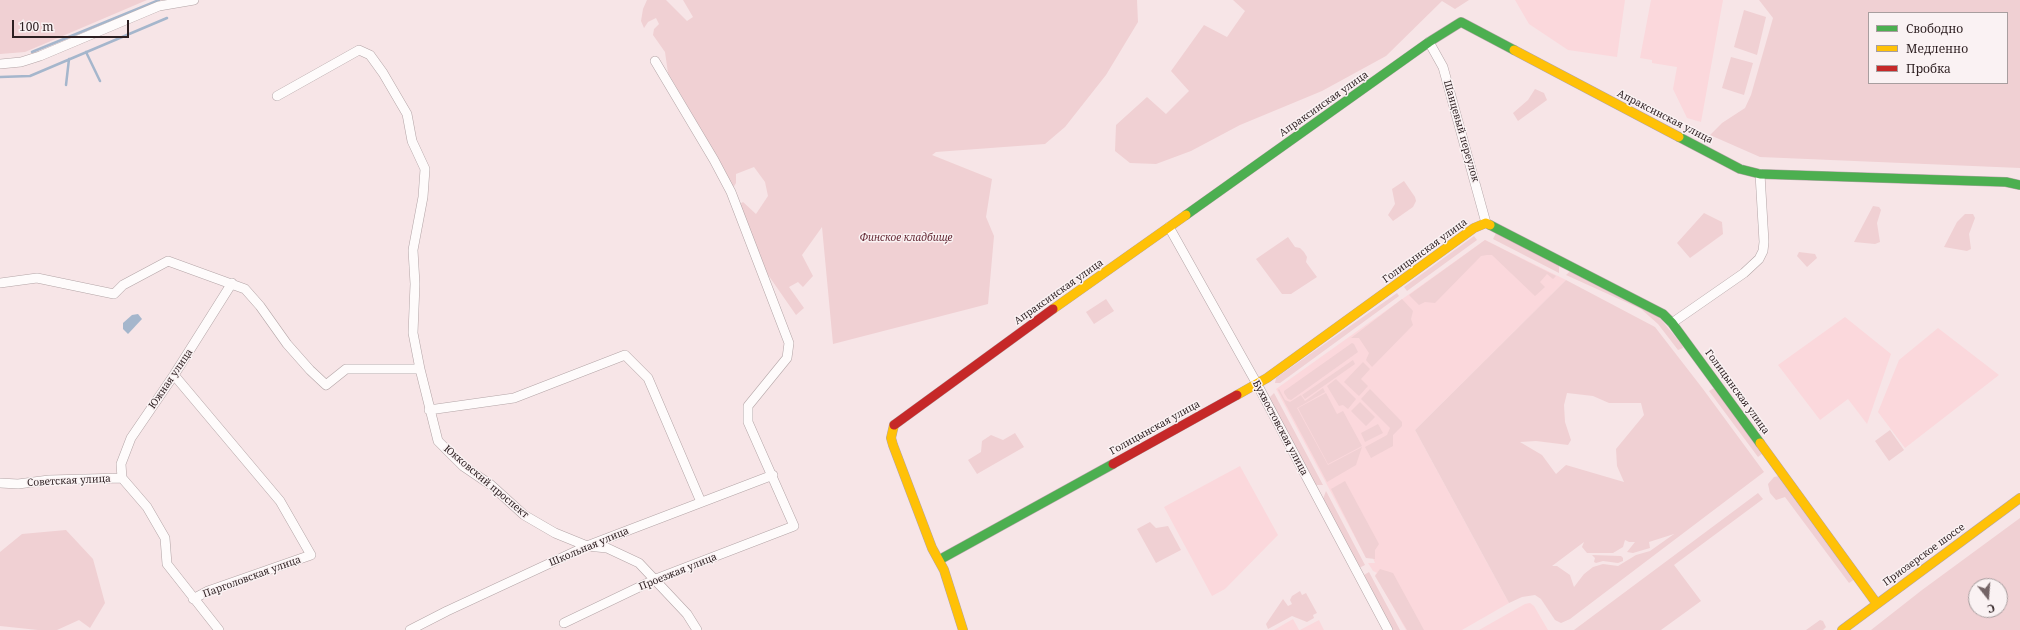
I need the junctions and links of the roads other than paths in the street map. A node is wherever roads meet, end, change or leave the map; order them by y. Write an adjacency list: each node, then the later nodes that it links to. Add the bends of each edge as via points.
1 (194, 0): 4 (street, via 159,6 40,56 21,62)
2 (1429, 42): 6 (street, Апраксинская улица, via 1461,22 1740,169); 8 (street, Шанцевый переулок, via 1443,67); 9 (street, Апраксинская улица)
3 (655, 61): 17 (street, via 731,192 789,343 787,358 748,406 748,422)
4 (0, 64)
5 (277, 96): 13 (street, Юкковский проспект, via 359,50 370,55 407,114 412,141 425,169 423,197 413,250 413,334)
6 (1760, 174): 7 (street, Апраксинская улица, via 2006,182); 12 (street, via 1764,242 1759,259)
7 (2020, 185)
8 (1486, 223): 12 (street, Голицынская улица, via 1652,306); 15 (street, Голицынская улица, via 1474,228)
9 (1169, 227): 15 (street, Бухвостовская улица); 23 (street, Апраксинская улица, via 893,426 893,445 932,548)
10 (0, 283): 11 (street, via 37,278 114,294 123,285 168,261 217,280)
11 (232, 283): 13 (street, via 245,289 287,344 326,385 346,369); 14 (street, Южная улица)
12 (1672, 323): 26 (street, Голицынская улица)
13 (420, 368): 16 (street, Юкковский проспект)
14 (174, 375): 18 (street, Южная улица, via 130,438 121,464); 25 (street, Парголовская улица, via 280,500 311,555 214,588)
15 (1257, 384): 23 (street, Голицынская улица); 32 (street, Бухвостовская улица)
16 (429, 410): 21 (street, via 514,398 626,355 648,378); 22 (street, Юкковский проспект, via 438,441 463,466 491,485 524,515 555,533)
17 (773, 475): 21 (street, Школьная улица); 24 (street, Проезжая улица, via 794,526)
18 (122, 478): 19 (street, Советская улица); 25 (street, Советская улица, via 147,507 165,538 166,564)
19 (0, 483)
20 (2020, 498): 26 (street, Приозерское шоссе)
21 (701, 502): 22 (street, Школьная улица)
22 (587, 546): 24 (street, via 607,548 639,563); 29 (street, Школьная улица)
23 (939, 560): 31 (street, Апраксинская улица)
24 (656, 580): 27 (street, Проезжая улица); 30 (street, via 687,614)
25 (193, 599): 28 (street, Советская улица)
26 (1877, 604): 33 (street, Приозерское шоссе)
27 (564, 623)
28 (218, 630)
29 (410, 630)
30 (697, 630)
31 (963, 630)
32 (1388, 630)
33 (1842, 630)

